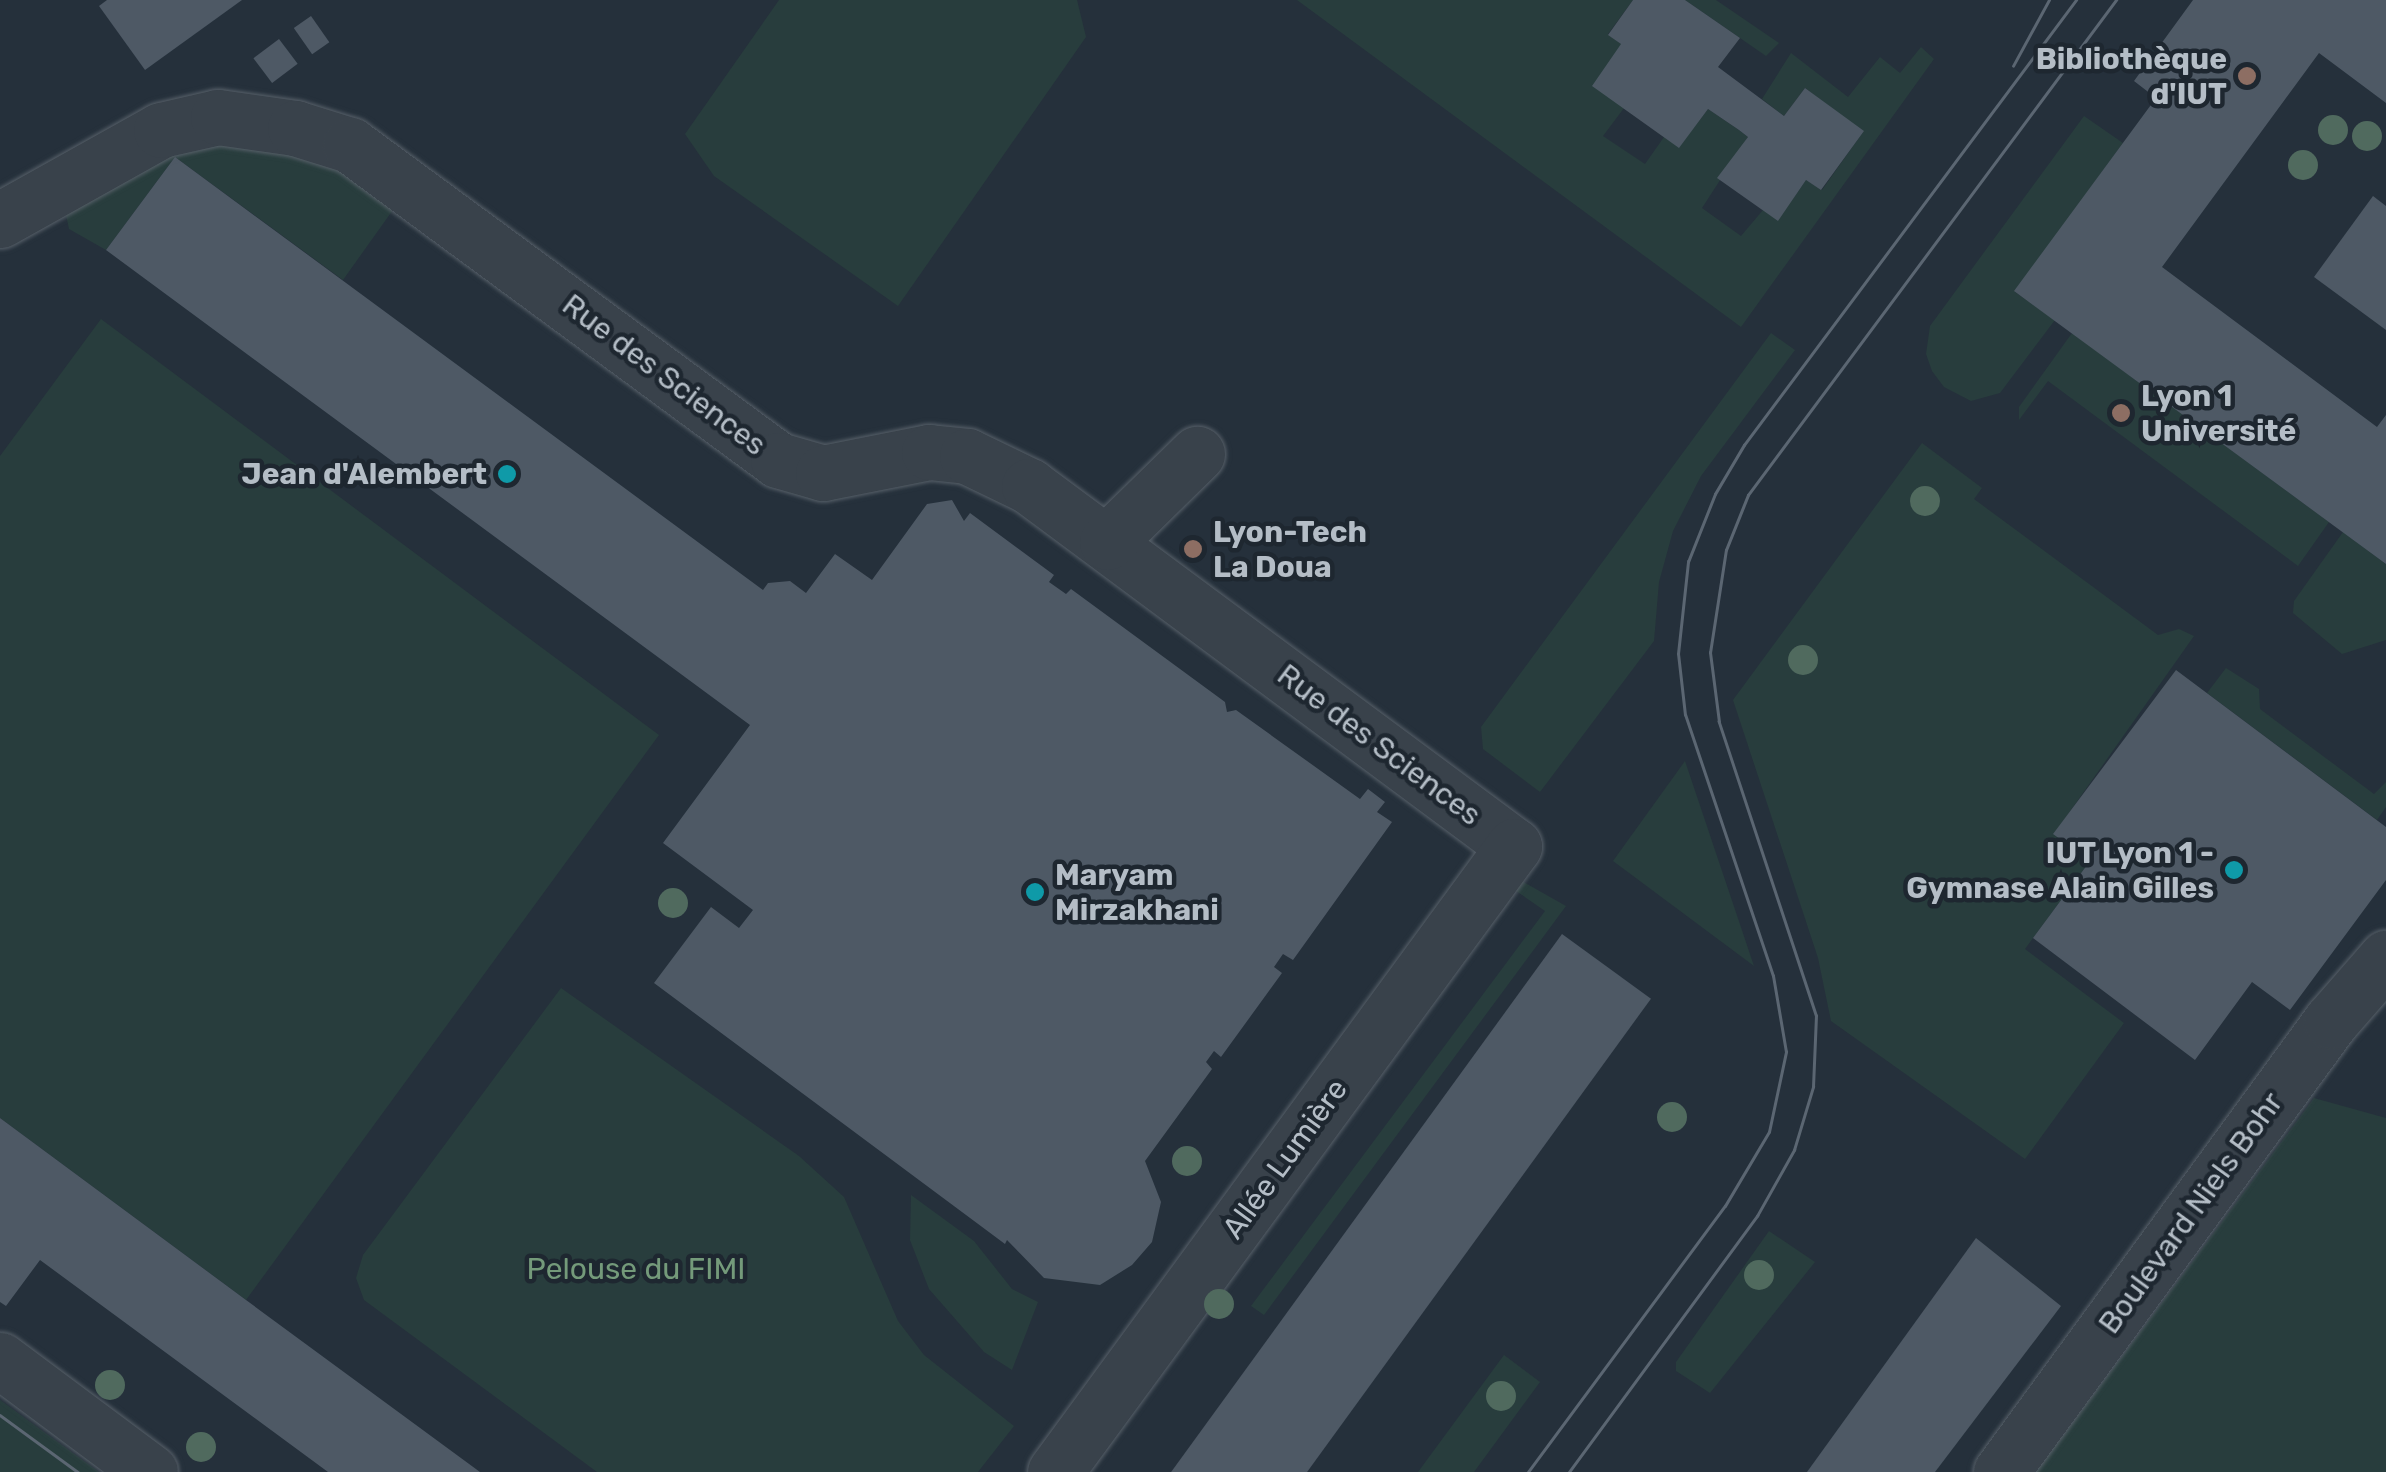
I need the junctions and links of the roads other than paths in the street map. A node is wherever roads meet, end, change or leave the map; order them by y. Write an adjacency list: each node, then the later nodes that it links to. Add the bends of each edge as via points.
1 (0, 220): 3 (street, Rue des Sciences, via 160,130 218,117 295,128 350,145 408,184 778,460 823,473 929,452 968,456 1029,486)
2 (1197, 454): 3 (street)
3 (1108, 542): 4 (street, Rue des Sciences)
4 (1514, 846): 8 (street, Allée Lumière)
5 (2386, 958): 9 (street, Boulevard Niels Bohr, via 2331,1021)
6 (0, 1360): 7 (street)
7 (150, 1472)
8 (1054, 1472)
9 (2001, 1472)

